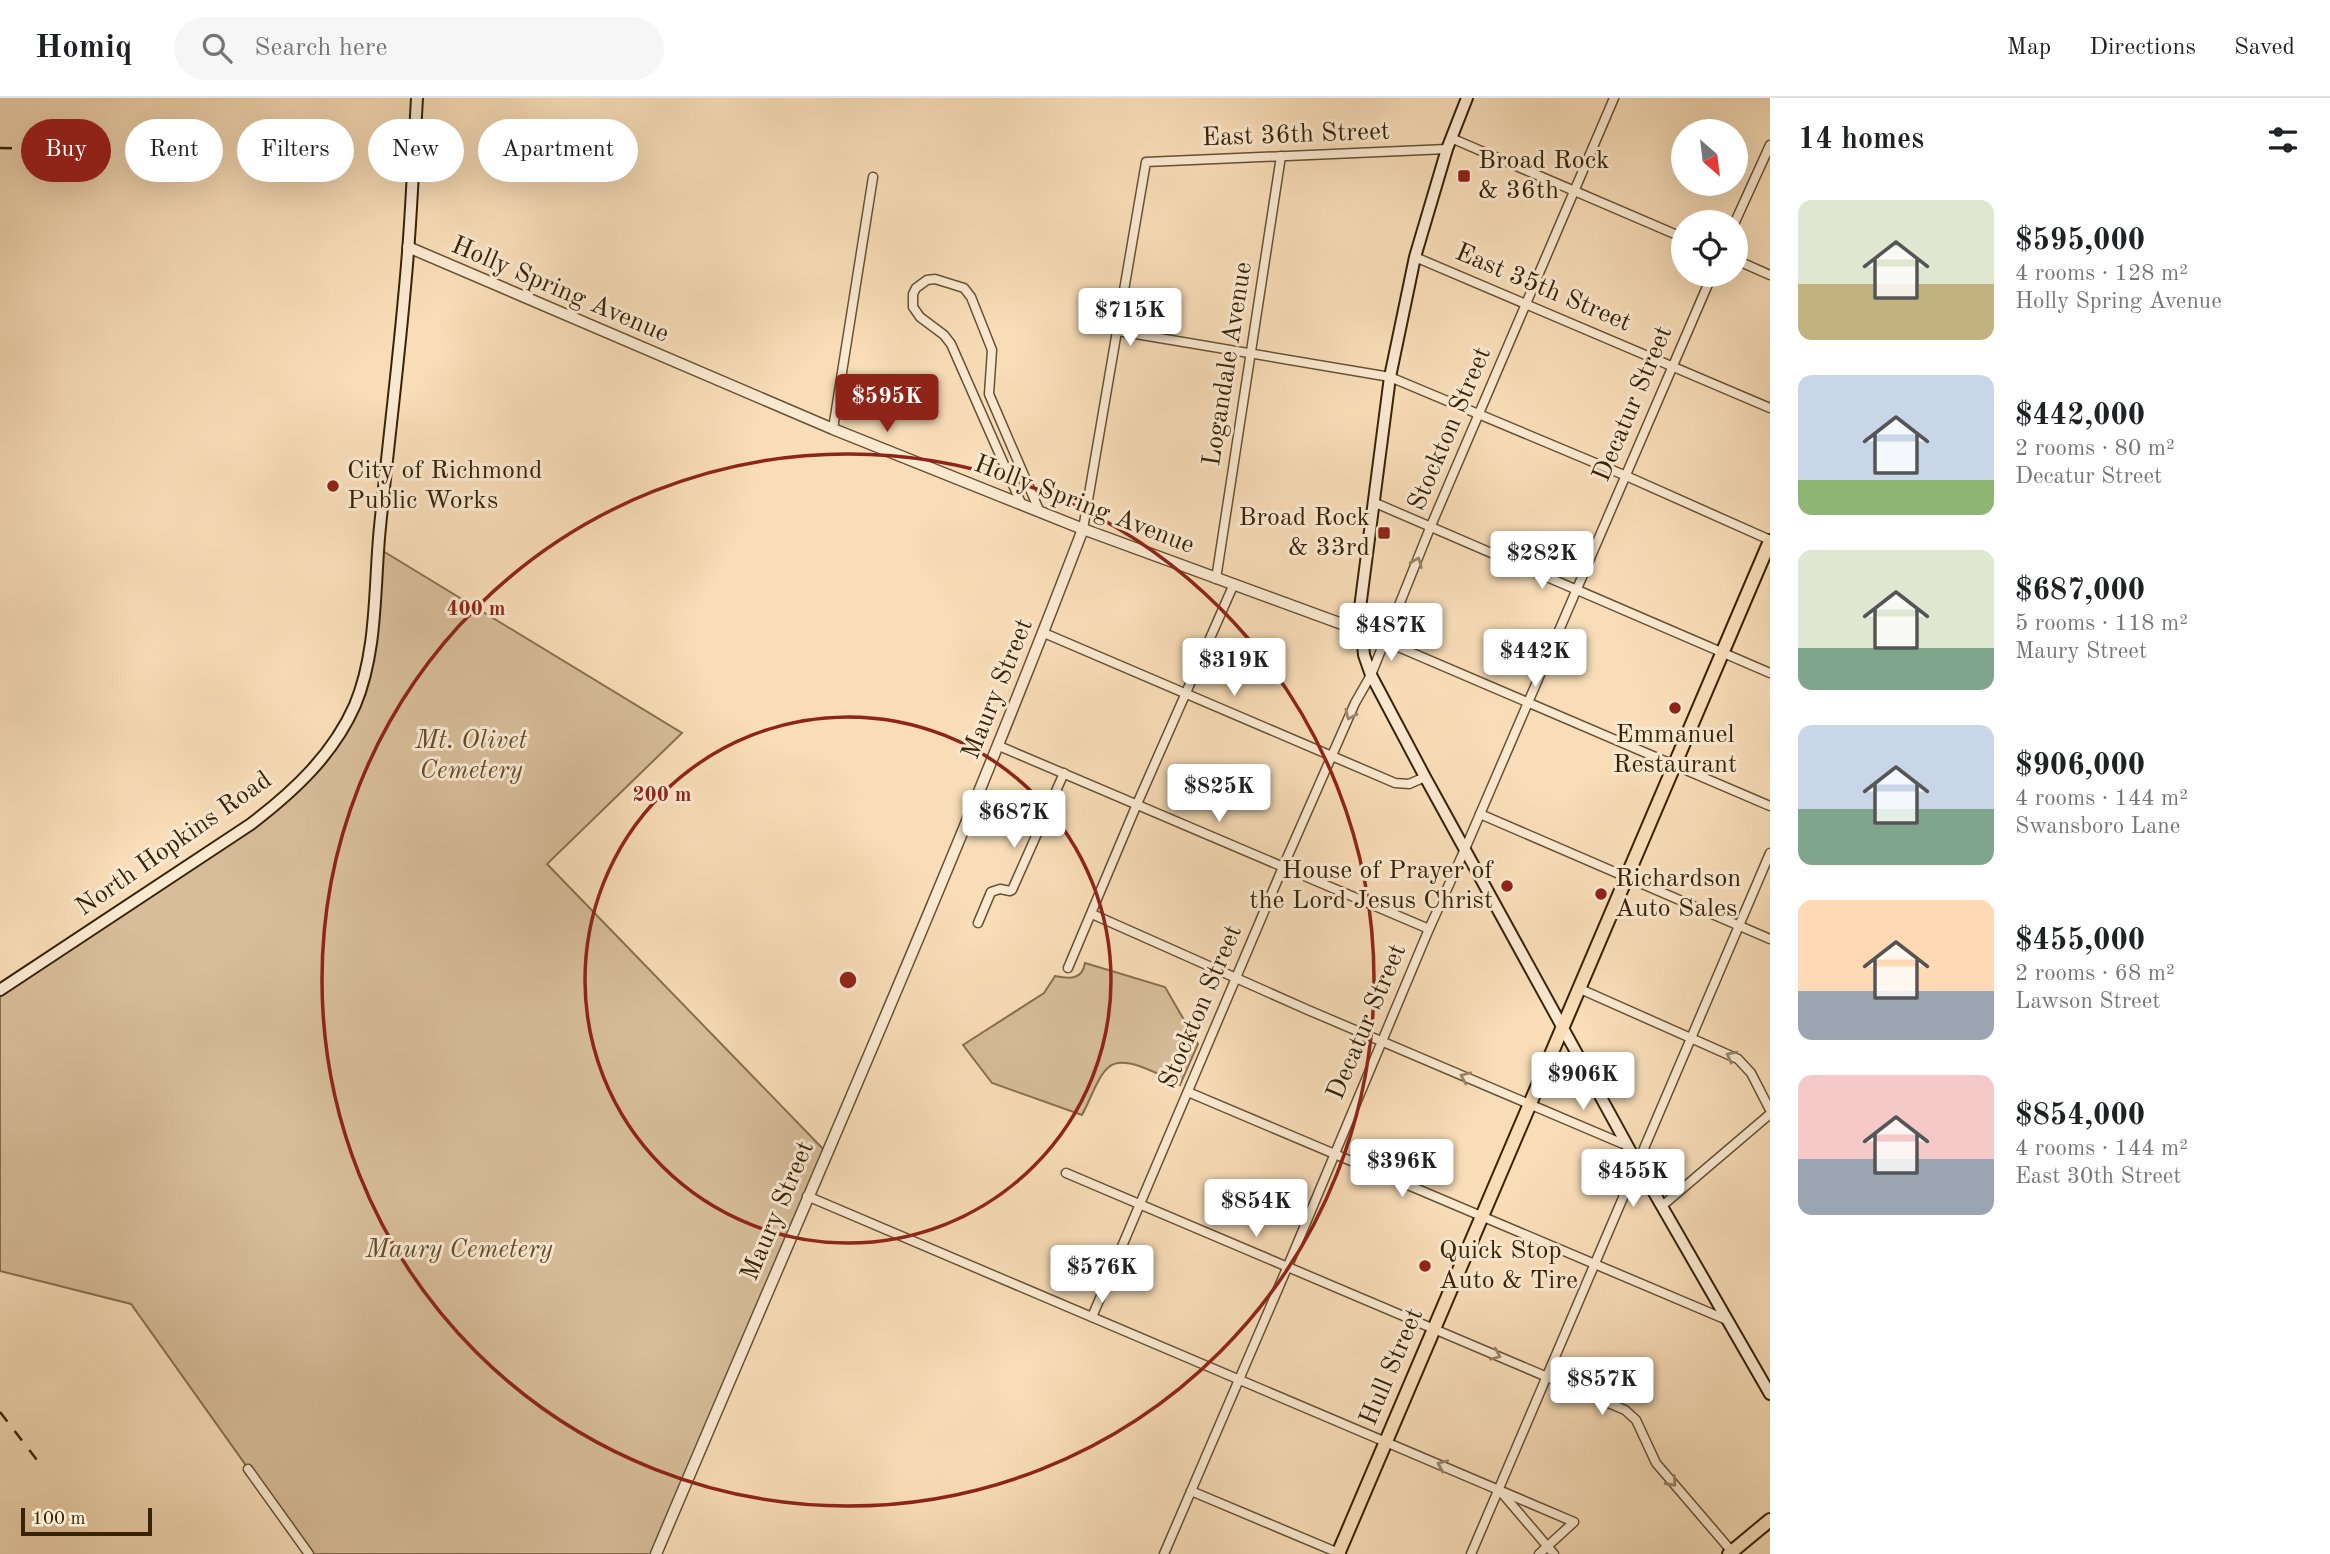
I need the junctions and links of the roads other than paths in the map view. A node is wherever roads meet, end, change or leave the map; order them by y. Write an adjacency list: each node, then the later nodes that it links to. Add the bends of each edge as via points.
1 (417, 98): 13 (main road, North Hopkins Road)
2 (1467, 98): 4 (main road)
3 (1614, 98): 10 (street, Stockton Street)
4 (1451, 138): 6 (main road); 10 (street)
5 (1770, 145): 11 (street)
6 (1447, 149): 7 (street, East 36th Street); 14 (main road)
7 (1281, 156): 8 (street, East 36th Street); 20 (street, Logandale Avenue)
8 (1146, 162): 19 (street, Maury Street)
9 (873, 177): 25 (street)
10 (1575, 191): 12 (street); 18 (street, Stockton Street)
11 (1740, 210)
12 (1671, 232)
13 (408, 247): 25 (street, Holly Spring Avenue); 64 (main road, North Hopkins Road, via 373,614 366,666 354,707 325,756 280,802)
14 (1415, 257): 18 (street, East 35th Street); 22 (main road)
15 (1748, 265): 16 (street)
16 (1770, 275)
17 (1707, 287): 21 (street, Decatur Street)
18 (1526, 303): 21 (street, East 35th Street); 24 (street, Stockton Street)
19 (1118, 331): 20 (street); 31 (street, Maury Street)
20 (1251, 354): 22 (street); 33 (street, Logandale Avenue)
21 (1672, 366): 23 (street, East 35th Street); 26 (street, Decatur Street)
22 (1390, 377): 24 (street); 27 (main road)
23 (1770, 408)
24 (1479, 416): 26 (street); 30 (street, Stockton Street)
25 (833, 429): 28 (street, Holly Spring Avenue)
26 (1624, 475): 32 (street); 35 (street, Decatur Street)
27 (1373, 502): 30 (street); 36 (main road)
28 (1021, 503): 29 (street, Holly Spring Avenue); 29 (street, via 951,344 913,307 916,288 927,280 935,278 964,288 971,297 992,350 991,401)
29 (1039, 510): 31 (street, Holly Spring Avenue)
30 (1430, 528): 35 (street); 38 (street, Stockton Street, one-way to 30)
31 (1083, 529): 33 (street, Holly Spring Avenue); 37 (street, Maury Street)
32 (1770, 541): 39 (main road, Hull Street)
33 (1216, 579): 34 (street, Holly Spring Avenue)
34 (1233, 586): 36 (street, Holly Spring Avenue); 42 (street)
35 (1576, 590): 39 (street); 43 (street, Decatur Street)
36 (1361, 631): 38 (street); 41 (main road)
37 (1044, 633): 42 (street); 44 (street, Maury Street)
38 (1384, 641): 41 (street, Stockton Street); 43 (street)
39 (1722, 652): 40 (street); 46 (main road, Hull Street)
40 (1770, 673)
41 (1371, 675): 45 (street, Stockton Street, one-way to 45); 48 (main road)
42 (1186, 694): 45 (street); 49 (street)
43 (1528, 701): 46 (street); 51 (street, Decatur Street)
44 (999, 746): 47 (street); 75 (street, Maury Street)
45 (1332, 755): 48 (street, via 1395,783 1409,784); 54 (street, Stockton Street)
46 (1674, 764): 50 (street); 55 (main road, Hull Street)
47 (1064, 773): 49 (street); 57 (street, via 1012,890 991,892)
48 (1425, 777): 52 (main road)
49 (1137, 804): 54 (street); 56 (street)
50 (1770, 806)
51 (1480, 814): 52 (street, Decatur Street); 55 (street)
52 (1465, 849): 59 (street, Decatur Street); 65 (main road)
53 (1770, 853): 58 (street)
54 (1283, 867): 59 (street); 62 (street, Stockton Street)
55 (1626, 876): 58 (street); 63 (main road, Hull Street)
56 (1092, 914): 61 (street); 62 (street)
57 (978, 923)
58 (1739, 926): 60 (street); 66 (street)
59 (1429, 929): 67 (street, Decatur Street)
60 (1770, 939)
61 (1068, 968)
62 (1235, 979): 67 (street); 68 (street, Stockton Street)
63 (1578, 988): 65 (main road, Hull Street); 66 (street)
64 (0, 990)
65 (1562, 1025): 69 (main road, Hull Street); 71 (main road)
66 (1692, 1037): 70 (street, one-way to 66, via 1745,1064); 73 (street)
67 (1382, 1042): 69 (street, one-way to 67); 72 (street, Decatur Street)
68 (1188, 1092): 72 (street); 76 (street, Stockton Street)
69 (1528, 1105): 71 (street); 78 (main road, Hull Street)
70 (1770, 1112): 77 (street)
71 (1628, 1146): 73 (main road)
72 (1334, 1154): 78 (street); 80 (street, Decatur Street)
73 (1637, 1163): 77 (main road); 79 (street)
74 (1066, 1173): 76 (street)
75 (807, 1196): 81 (street); 95 (street, Maury Street)
76 (1140, 1206): 80 (street); 81 (street, Stockton Street)
77 (1662, 1206): 82 (main road)
78 (1481, 1216): 79 (street); 83 (main road, Hull Street)
79 (1594, 1265): 82 (street); 84 (street)
80 (1287, 1268): 83 (street); 85 (street, Decatur Street)
81 (1092, 1317): 85 (street)
82 (1727, 1320): 86 (main road)
83 (1433, 1329): 84 (street, one-way to 84); 87 (main road, Hull Street)
84 (1546, 1377): 89 (street); 93 (street, one-way to 93, via 1633,1416 1656,1463)
85 (1238, 1379): 87 (street); 90 (street, Decatur Street)
86 (1770, 1394)
87 (1385, 1440): 89 (street, one-way to 87); 97 (main road, Hull Street)
88 (248, 1469): 94 (street)
89 (1499, 1489): 92 (street); 92 (street, via 1574,1522); 98 (street)
90 (1191, 1491): 96 (street, Decatur Street); 97 (street)
91 (1770, 1520): 93 (main road)
92 (1551, 1550): 99 (street)
93 (1732, 1553)
94 (309, 1554)
95 (656, 1554)
96 (1164, 1554)
97 (1339, 1554)
98 (1471, 1554)
99 (1539, 1554)

